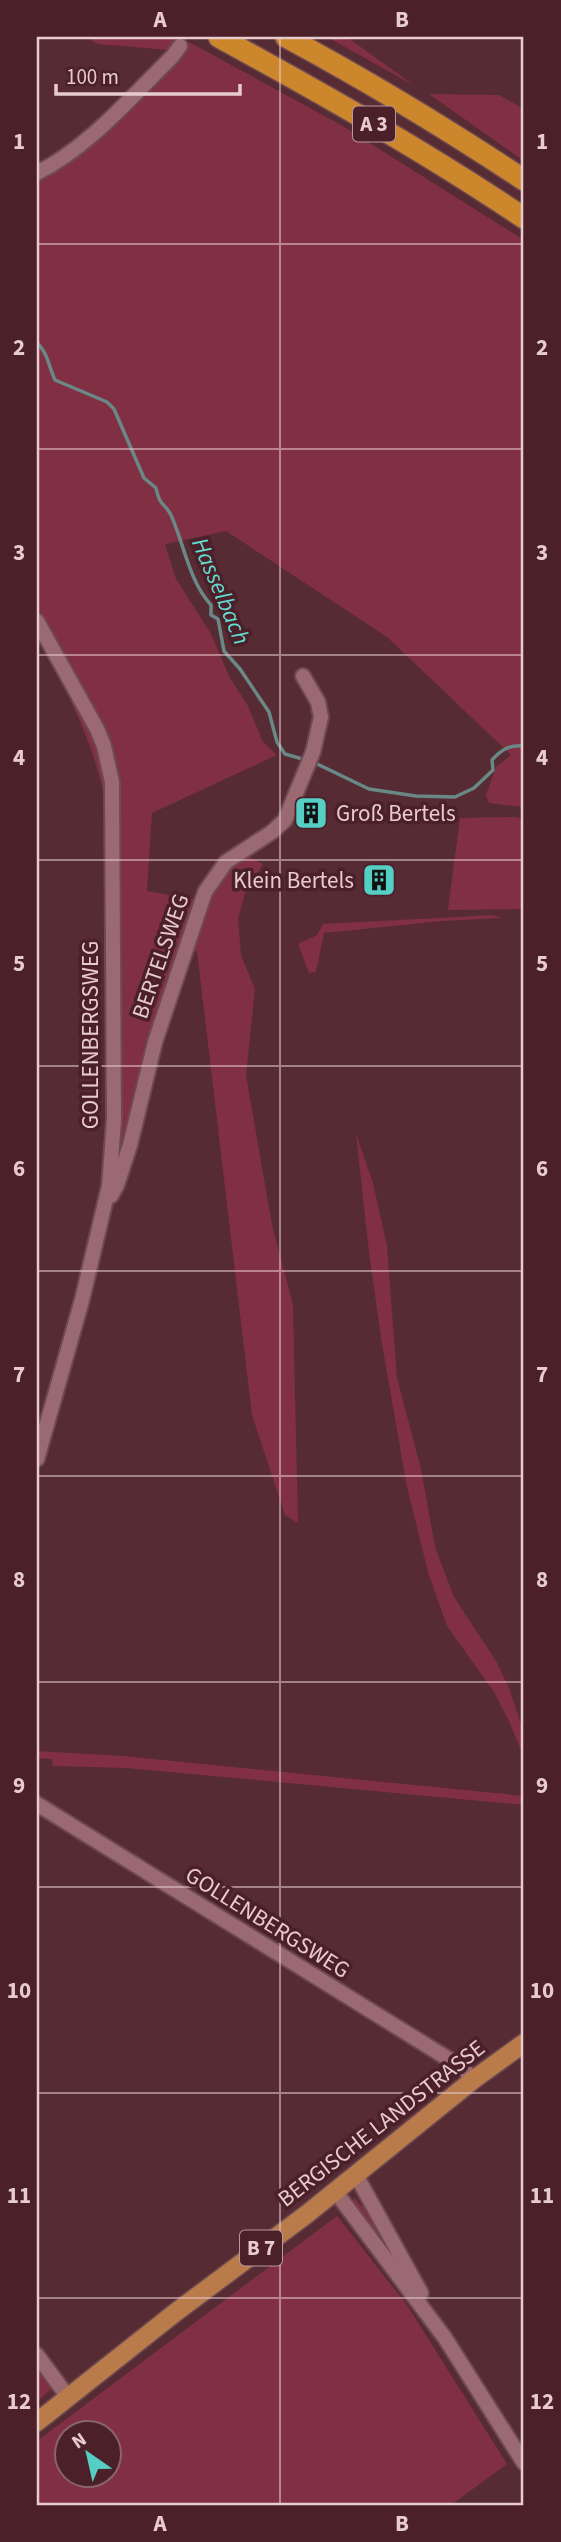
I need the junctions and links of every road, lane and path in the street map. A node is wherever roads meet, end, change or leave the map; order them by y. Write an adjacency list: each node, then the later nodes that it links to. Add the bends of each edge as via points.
1 (219, 37): 6 (highway, A 3, via 452,170)
2 (286, 37): 5 (highway, A 3)
3 (180, 46): 4 (street, via 78,147)
4 (37, 173)
5 (524, 180)
6 (524, 218)
7 (37, 621): 9 (street, GOLLENBERGSWEG, via 97,729 112,782 114,1120)
8 (303, 676): 9 (street, BERTELSWEG, via 318,702 321,718 313,752 285,820 234,855 217,873 196,911 117,1185)
9 (105, 1206): 10 (street, GOLLENBERGSWEG)
10 (37, 1459)
11 (37, 1804): 13 (street, GOLLENBERGSWEG, via 463,2068)
12 (524, 2043): 13 (main road, BERGISCHE LANDSTRASSE / B 7)
13 (473, 2080): 14 (main road, BERGISCHE LANDSTRASSE / B 7)
14 (356, 2175): 15 (main road, BERGISCHE LANDSTRASSE / B 7); 16 (street)
15 (335, 2191): 16 (street); 18 (main road, BERGISCHE LANDSTRASSE / B 7)
16 (445, 2338): 20 (street)
17 (37, 2355): 18 (street)
18 (68, 2397): 19 (main road, BERGISCHE LANDSTRASSE / B 7)
19 (37, 2422)
20 (524, 2463)

